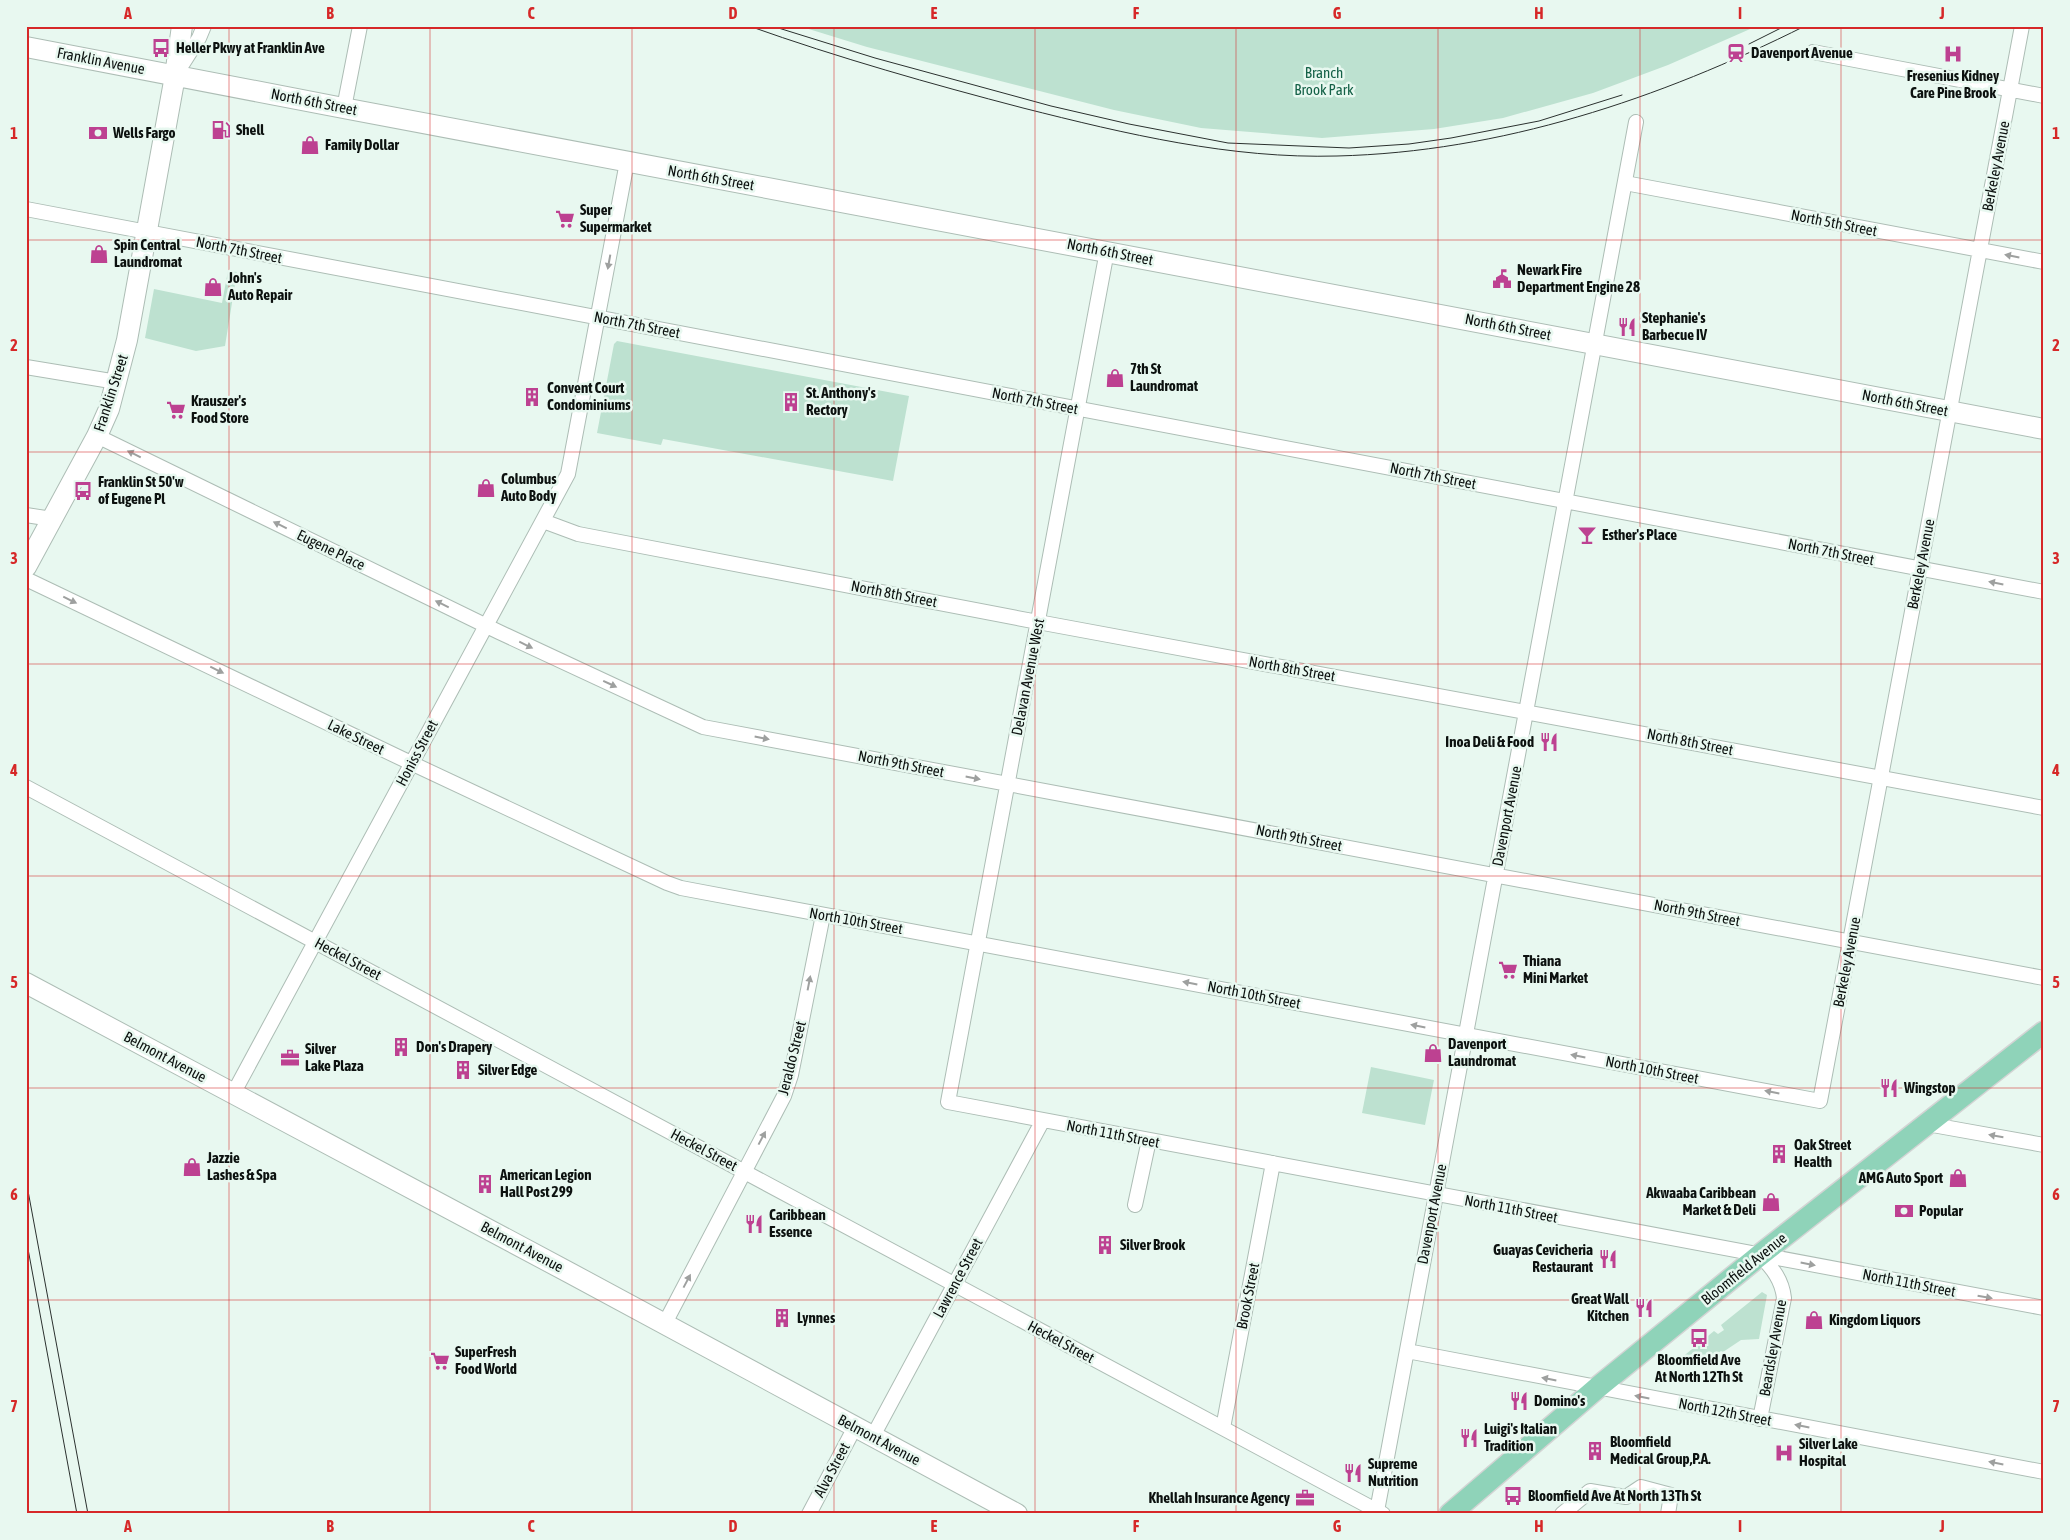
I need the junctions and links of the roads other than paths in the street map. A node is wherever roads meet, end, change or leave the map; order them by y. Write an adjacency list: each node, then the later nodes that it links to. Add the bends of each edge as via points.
1 (182, 26): 7 (street, Franklin Street)
2 (204, 26): 7 (street)
3 (360, 26): 10 (street)
4 (2022, 26): 8 (street, Berkeley Avenue)
5 (26, 47): 7 (street, Franklin Avenue)
6 (1812, 52): 8 (street)
7 (175, 76): 10 (street, North 6th Street); 15 (street, Franklin Street)
8 (2010, 90): 9 (street); 16 (street, Berkeley Avenue)
9 (2044, 96)
10 (344, 108): 12 (street, North 6th Street)
11 (1636, 122): 13 (street, Davenport Avenue)
12 (627, 162): 17 (street, North 6th Street); 19 (street, Honiss Street, one-way to 19)
13 (1625, 183): 16 (street, North 5th Street); 20 (street, Davenport Avenue)
14 (26, 209): 15 (street, North 7th Street)
15 (146, 232): 19 (street, North 7th Street); 22 (street, Franklin Street)
16 (1980, 250): 18 (street, North 5th Street, one-way to 16); 24 (street, Berkeley Avenue)
17 (1107, 251): 20 (street, North 6th Street); 23 (street, Delavan Avenue West)
18 (2044, 262)
19 (598, 318): 23 (street, North 7th Street); 30 (street, Honiss Street, via 568,474)
20 (1595, 344): 24 (street, North 6th Street); 27 (street, Davenport Avenue)
21 (26, 367): 22 (street)
22 (117, 382): 26 (street, Franklin Street)
23 (1078, 409): 27 (street, North 7th Street); 35 (street, Delavan Avenue West)
24 (1950, 411): 25 (street, North 6th Street); 32 (street, Berkeley Avenue)
25 (2044, 429)
26 (97, 436): 29 (street, Franklin Street); 36 (street, Eugene Place, one-way to 26)
27 (1565, 502): 32 (street, North 7th Street); 38 (street, Davenport Avenue)
28 (26, 515): 29 (street)
29 (52, 519): 31 (street, Franklin Street)
30 (542, 521): 35 (street, North 8th Street, via 578,534); 36 (street, Honiss Street)
31 (26, 567)
32 (1920, 569): 34 (street, North 7th Street, one-way to 32); 40 (street, Berkeley Avenue)
33 (26, 579): 39 (street, Lake Street, one-way to 39)
34 (2044, 592)
35 (1038, 622): 38 (street, North 8th Street); 41 (street, Delavan Avenue West)
36 (486, 625): 37 (street, Eugene Place, one-way to 37); 39 (street, Honiss Street)
37 (566, 664): 41 (street, North 9th Street, one-way to 41, via 702,727)
38 (1526, 712): 40 (street, North 8th Street); 44 (street, Davenport Avenue)
39 (411, 764): 45 (street, Lake Street, via 668,883); 47 (street, Honiss Street)
40 (1881, 778): 43 (street, North 8th Street); 48 (street, Berkeley Avenue)
41 (1008, 784): 44 (street, North 9th Street); 49 (street, Delavan Avenue West)
42 (26, 787): 47 (street, Heckel Street)
43 (2044, 808)
44 (1496, 875): 48 (street, North 9th Street); 53 (street, Davenport Avenue)
45 (688, 889): 46 (street, North 10th Street)
46 (823, 915): 49 (street, North 10th Street); 62 (street, Jeraldo Street, one-way to 46, via 787,1088)
47 (315, 941): 54 (street, Honiss Street); 62 (street, Heckel Street)
48 (1850, 942): 50 (street, North 9th Street); 55 (street, Berkeley Avenue)
49 (978, 943): 53 (street, North 10th Street, one-way to 49); 56 (street, Delavan Avenue West)
50 (2044, 978)
51 (26, 983): 54 (street, Belmont Avenue)
52 (2044, 1032): 58 (main road, Bloomfield Avenue)
53 (1466, 1035): 55 (street, North 10th Street, one-way to 53); 63 (street, Davenport Avenue)
54 (233, 1094): 68 (street, Belmont Avenue)
55 (1820, 1101)
56 (948, 1102): 57 (street, North 11th Street)
57 (1043, 1120): 59 (street, North 11th Street); 66 (street, Lawrence Street)
58 (1928, 1124): 60 (street, one-way to 58); 65 (main road, Bloomfield Avenue)
59 (1149, 1140): 61 (street, North 11th Street); 64 (street)
60 (2044, 1145)
61 (1273, 1163): 63 (street, North 11th Street); 72 (street, Brook Street)
62 (744, 1172): 66 (street, Heckel Street); 68 (street, Jeraldo Street, one-way to 62)
63 (1436, 1195): 65 (street, North 11th Street); 69 (street, Davenport Avenue)
64 (1135, 1206)
65 (1760, 1255): 67 (street, North 11th Street, one-way to 67); 70 (main road, Bloomfield Avenue); 71 (street, Beardsley Avenue, via 1783,1284 1784,1298)
66 (955, 1284): 72 (street, Heckel Street); 73 (street, Lawrence Street)
67 (2044, 1308)
68 (664, 1324): 73 (street, Belmont Avenue)
69 (1407, 1351): 70 (street, North 12th Street, one-way to 69); 75 (street, Davenport Avenue)
70 (1597, 1388): 71 (street, North 12th Street, one-way to 70); 78 (main road, Bloomfield Avenue)
71 (1760, 1419): 74 (street, North 12th Street, one-way to 71)
72 (1223, 1428): 75 (street, Heckel Street)
73 (864, 1432): 76 (street, Alva Street); 77 (street, Belmont Avenue)
74 (2044, 1472)
75 (1380, 1512)
76 (809, 1514)
77 (1017, 1514)
78 (1450, 1514)
79 (1562, 1514): 80 (street, via 1590,1491 1626,1497 1640,1487 1671,1494)
80 (1668, 1514)

